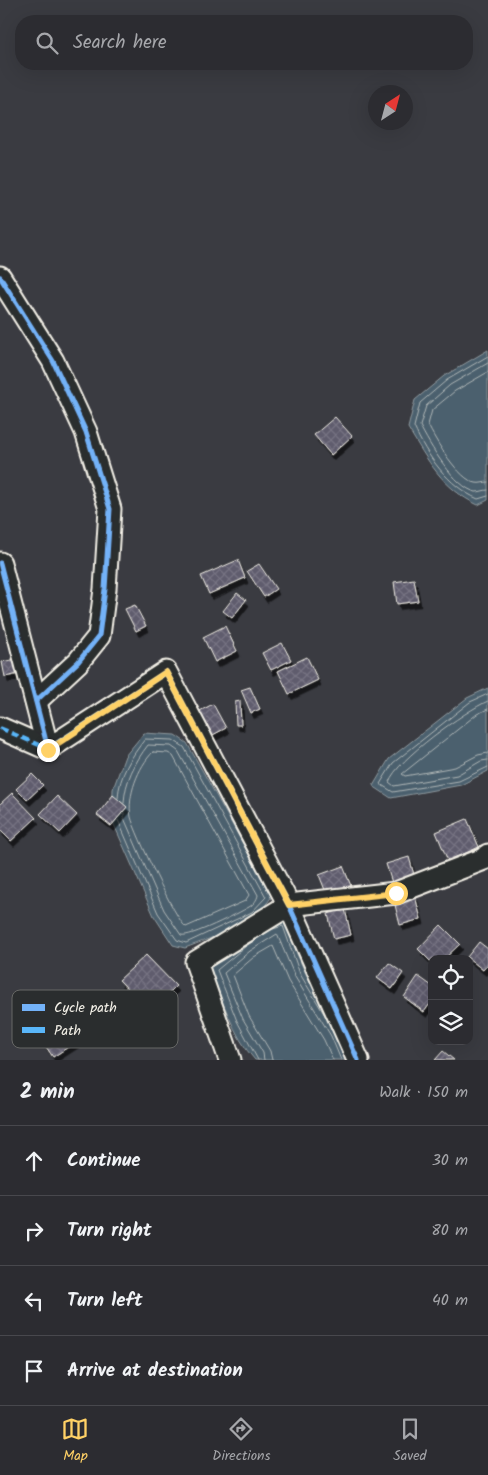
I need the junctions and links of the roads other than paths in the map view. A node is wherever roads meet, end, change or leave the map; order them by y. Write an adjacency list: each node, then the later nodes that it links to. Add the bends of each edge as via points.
1 (0, 277): 3 (street, via 53,361 86,432 110,508 106,589 99,636 78,662)
2 (0, 564): 3 (street)
3 (36, 700): 5 (street)
4 (0, 728): 5 (street)
5 (48, 750): 7 (street, via 166,672)
6 (488, 855): 7 (street, via 396,893)
7 (289, 905): 8 (street, via 196,962); 9 (street)
8 (230, 1060)
9 (358, 1060)

